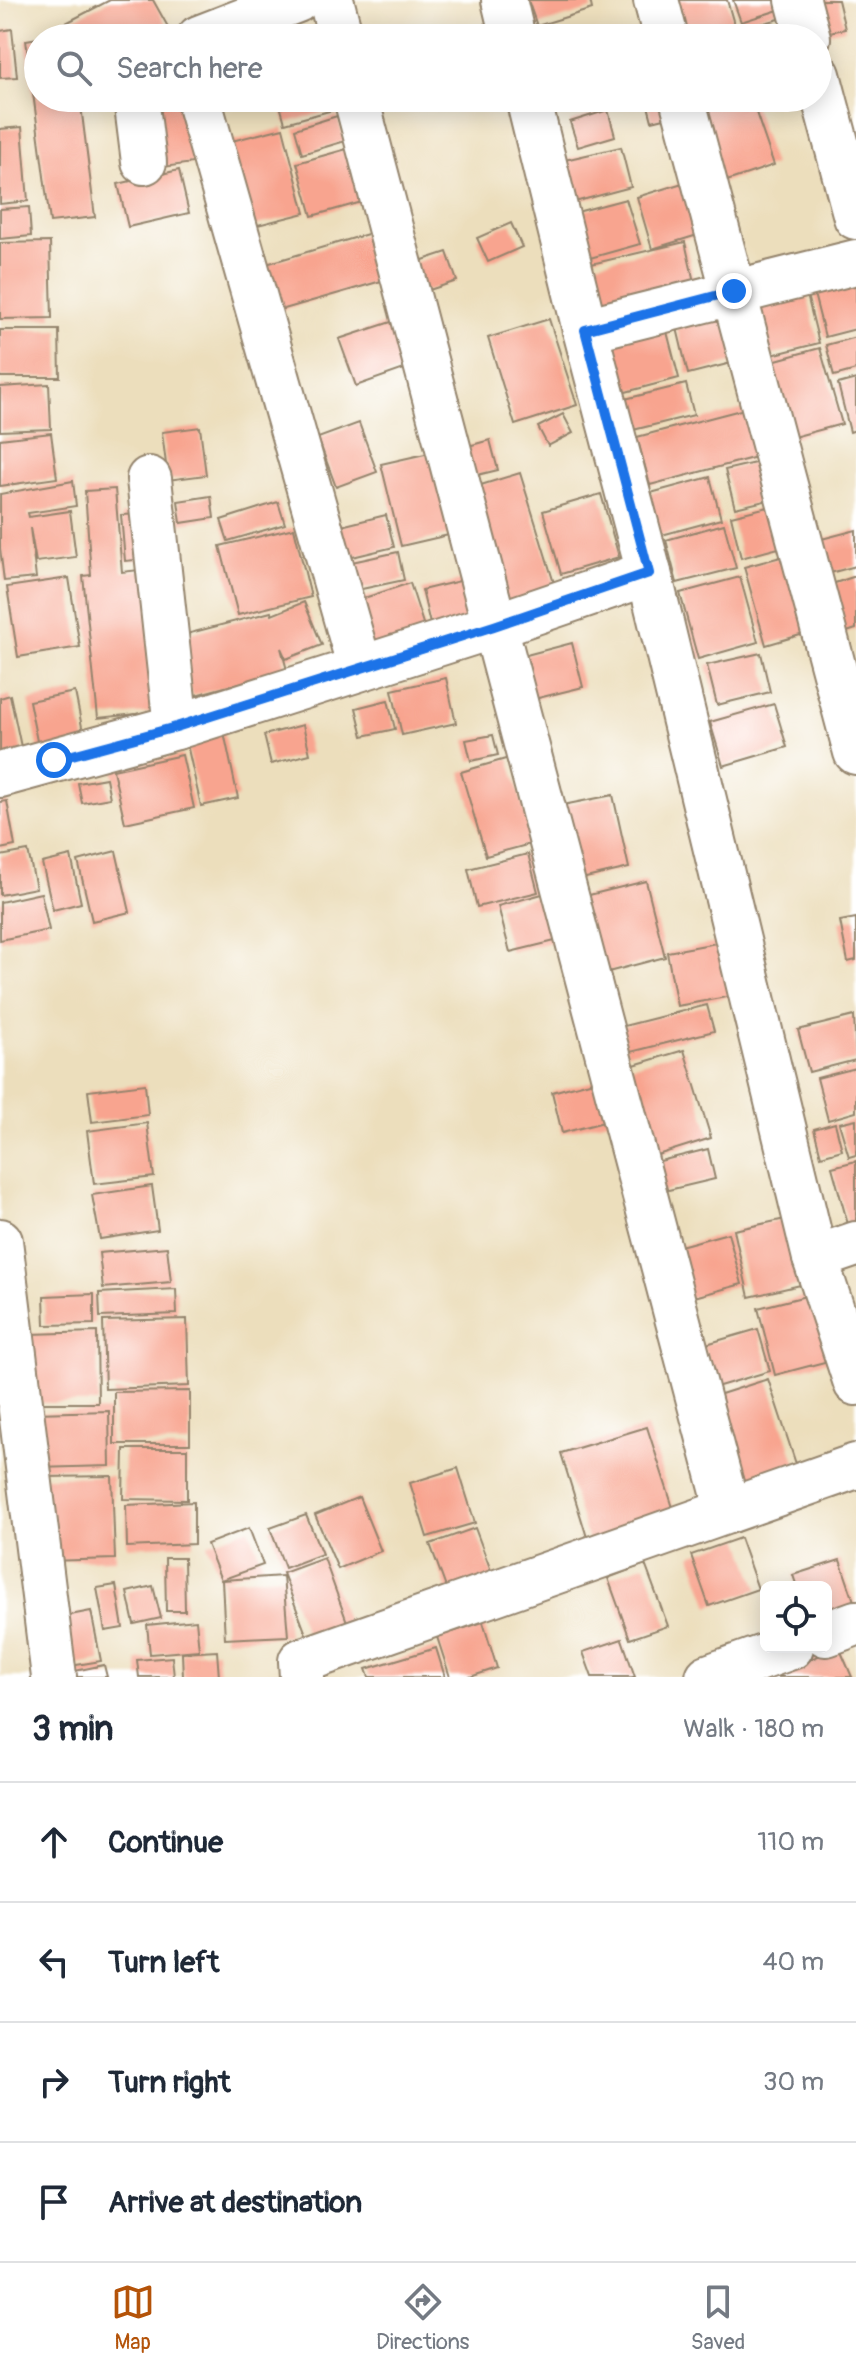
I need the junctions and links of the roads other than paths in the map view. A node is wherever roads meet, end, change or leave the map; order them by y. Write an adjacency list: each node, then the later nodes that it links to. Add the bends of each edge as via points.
1 (297, 0): 6 (street)
2 (331, 0): 7 (street)
3 (504, 0): 8 (street)
4 (656, 0): 9 (street)
5 (798, 0): 10 (street)
6 (235, 24)
7 (337, 24)
8 (510, 24)
9 (662, 24)
10 (804, 24)
11 (138, 112): 17 (street)
12 (202, 112): 25 (street)
13 (360, 112): 24 (street)
14 (531, 112): 21 (street)
15 (686, 112): 20 (street)
16 (828, 112): 18 (street)
17 (144, 162)
18 (856, 217)
19 (856, 262): 20 (street)
20 (734, 291): 21 (street); 27 (street)
21 (585, 330): 23 (street)
22 (149, 479): 26 (street)
23 (649, 573): 24 (street); 31 (street)
24 (494, 626): 25 (street); 34 (street)
25 (360, 668): 26 (street)
26 (176, 727): 28 (street)
27 (856, 752)
28 (0, 775)
29 (0, 1241): 38 (street)
30 (856, 1244): 31 (street)
31 (815, 1258): 32 (street)
32 (856, 1383)
33 (856, 1466): 34 (street)
34 (728, 1511): 39 (street, via 301,1661)
35 (856, 1623): 36 (street)
36 (832, 1632)
37 (774, 1653): 40 (street)
38 (54, 1677)
39 (302, 1677)
40 (708, 1677)

